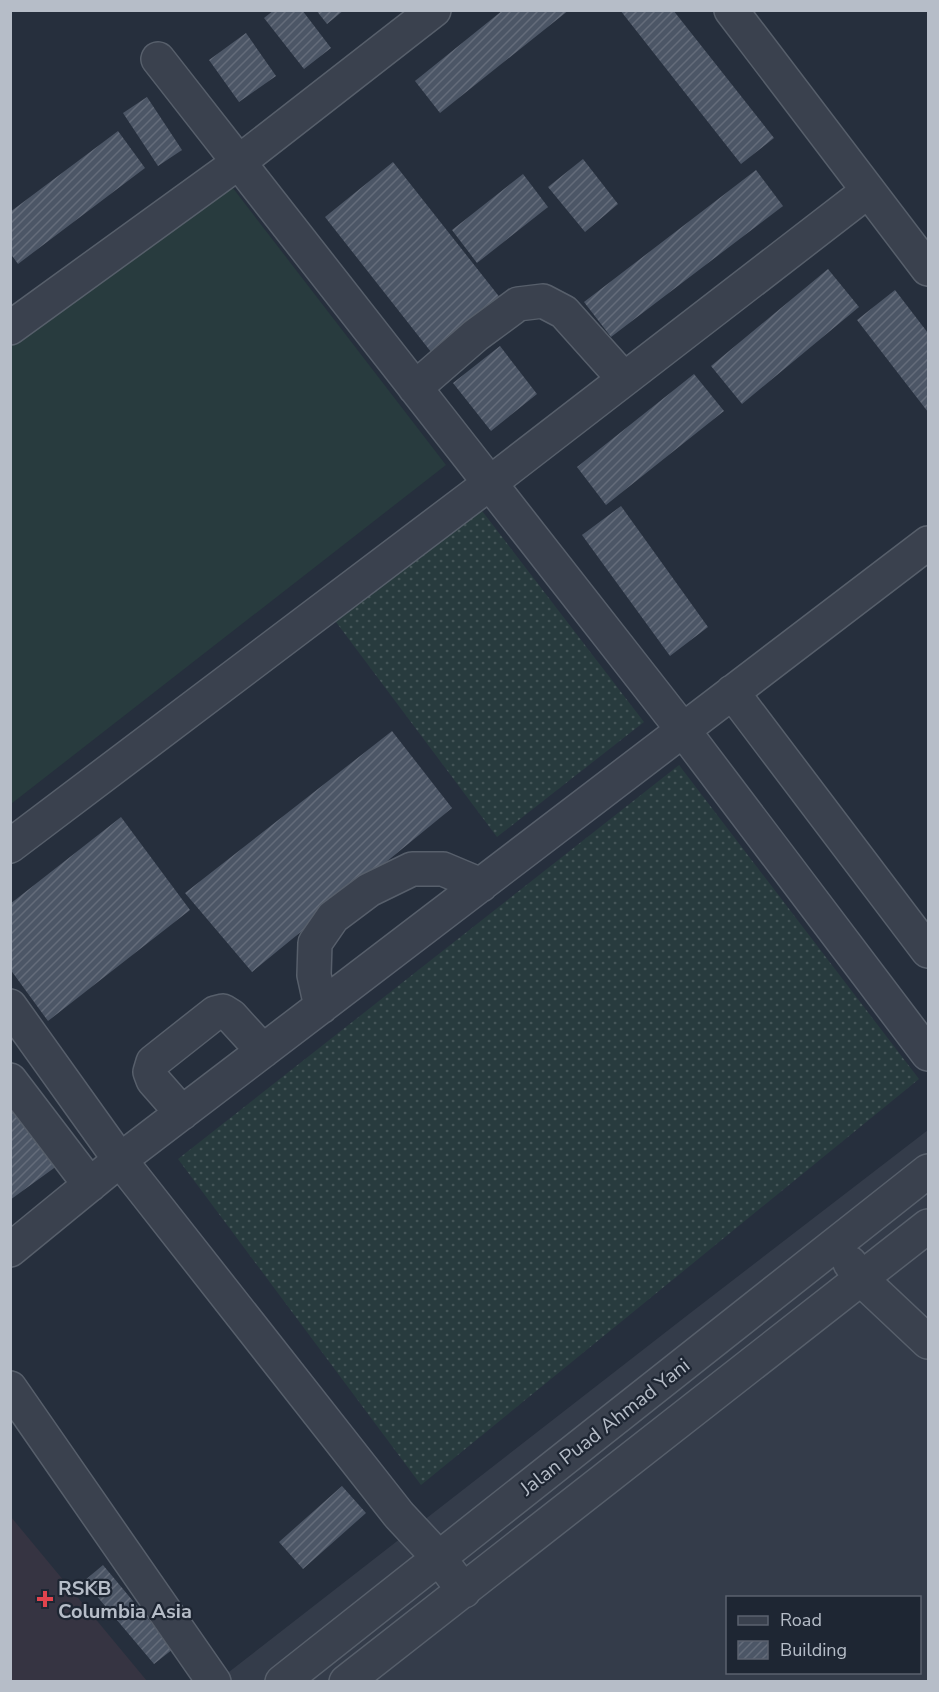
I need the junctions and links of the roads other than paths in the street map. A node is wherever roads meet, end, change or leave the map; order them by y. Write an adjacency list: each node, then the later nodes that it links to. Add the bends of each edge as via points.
1 (434, 10): 4 (lane)
2 (731, 10): 5 (lane)
3 (158, 59): 4 (lane)
4 (239, 162): 7 (lane); 9 (lane)
5 (868, 191): 6 (lane); 8 (lane)
6 (928, 269)
7 (10, 328)
8 (624, 379): 9 (lane, via 564,312 543,301 518,304); 10 (lane)
9 (415, 388): 10 (lane)
10 (490, 483): 13 (lane); 14 (lane)
11 (928, 543): 12 (lane)
12 (732, 692): 13 (lane); 16 (lane)
13 (683, 730): 15 (lane); 20 (lane)
14 (10, 846)
15 (481, 885): 18 (lane); 18 (lane, via 443,869 412,869 369,890 333,917 315,943 314,975)
16 (928, 951)
17 (10, 1006): 23 (lane)
18 (321, 1007): 19 (lane)
19 (263, 1051): 22 (lane); 22 (lane, via 231,1016 223,1011 215,1013 153,1062 153,1080)
20 (928, 1054)
21 (10, 1080): 25 (lane)
22 (182, 1113): 23 (lane)
23 (120, 1160): 25 (lane); 32 (lane, via 399,1515)
24 (928, 1171): 27 (lane, Jalan Puad Ahmad Yani)
25 (90, 1185): 28 (lane)
26 (928, 1226): 29 (lane)
27 (836, 1245): 29 (lane); 32 (lane, Jalan Puad Ahmad Yani)
28 (10, 1250)
29 (861, 1279): 30 (lane); 33 (lane)
30 (928, 1342)
31 (10, 1388): 34 (lane)
32 (439, 1558): 33 (lane); 35 (lane, Jalan Puad Ahmad Yani)
33 (465, 1591): 36 (lane)
34 (214, 1682)
35 (282, 1682)
36 (346, 1682)

